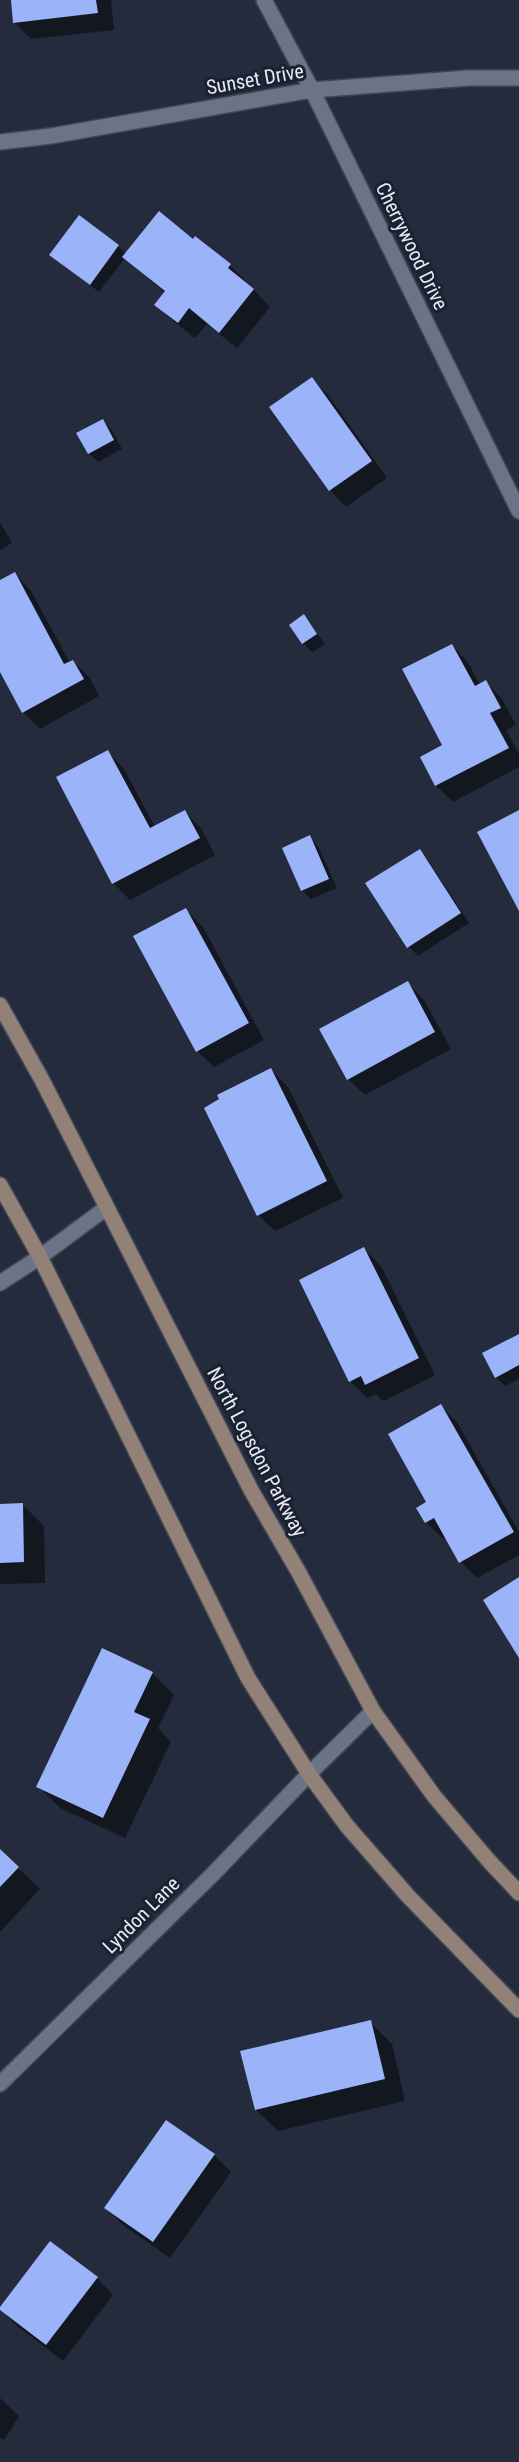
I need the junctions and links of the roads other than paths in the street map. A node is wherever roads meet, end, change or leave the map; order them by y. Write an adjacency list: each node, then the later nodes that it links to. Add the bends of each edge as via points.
1 (264, 0): 3 (street, Cherrywood Drive)
2 (519, 78): 3 (street, Sunset Drive)
3 (312, 90): 4 (street, Sunset Drive); 5 (street, Cherrywood Drive)
4 (0, 142)
5 (519, 511)
6 (0, 1005): 8 (main road, North Logsdon Parkway)
7 (0, 1185): 9 (main road)
8 (106, 1208): 9 (street); 11 (main road, North Logsdon Parkway, via 251,1490)
9 (40, 1257): 10 (street); 12 (main road, via 248,1678)
10 (0, 1283)
11 (373, 1711): 12 (street, Lyndon Lane); 13 (main road, North Logsdon Parkway, via 434,1796)
12 (309, 1774): 14 (main road, via 347,1826 408,1896); 15 (street, Lyndon Lane)
13 (519, 1893)
14 (519, 2010)
15 (0, 2084)

